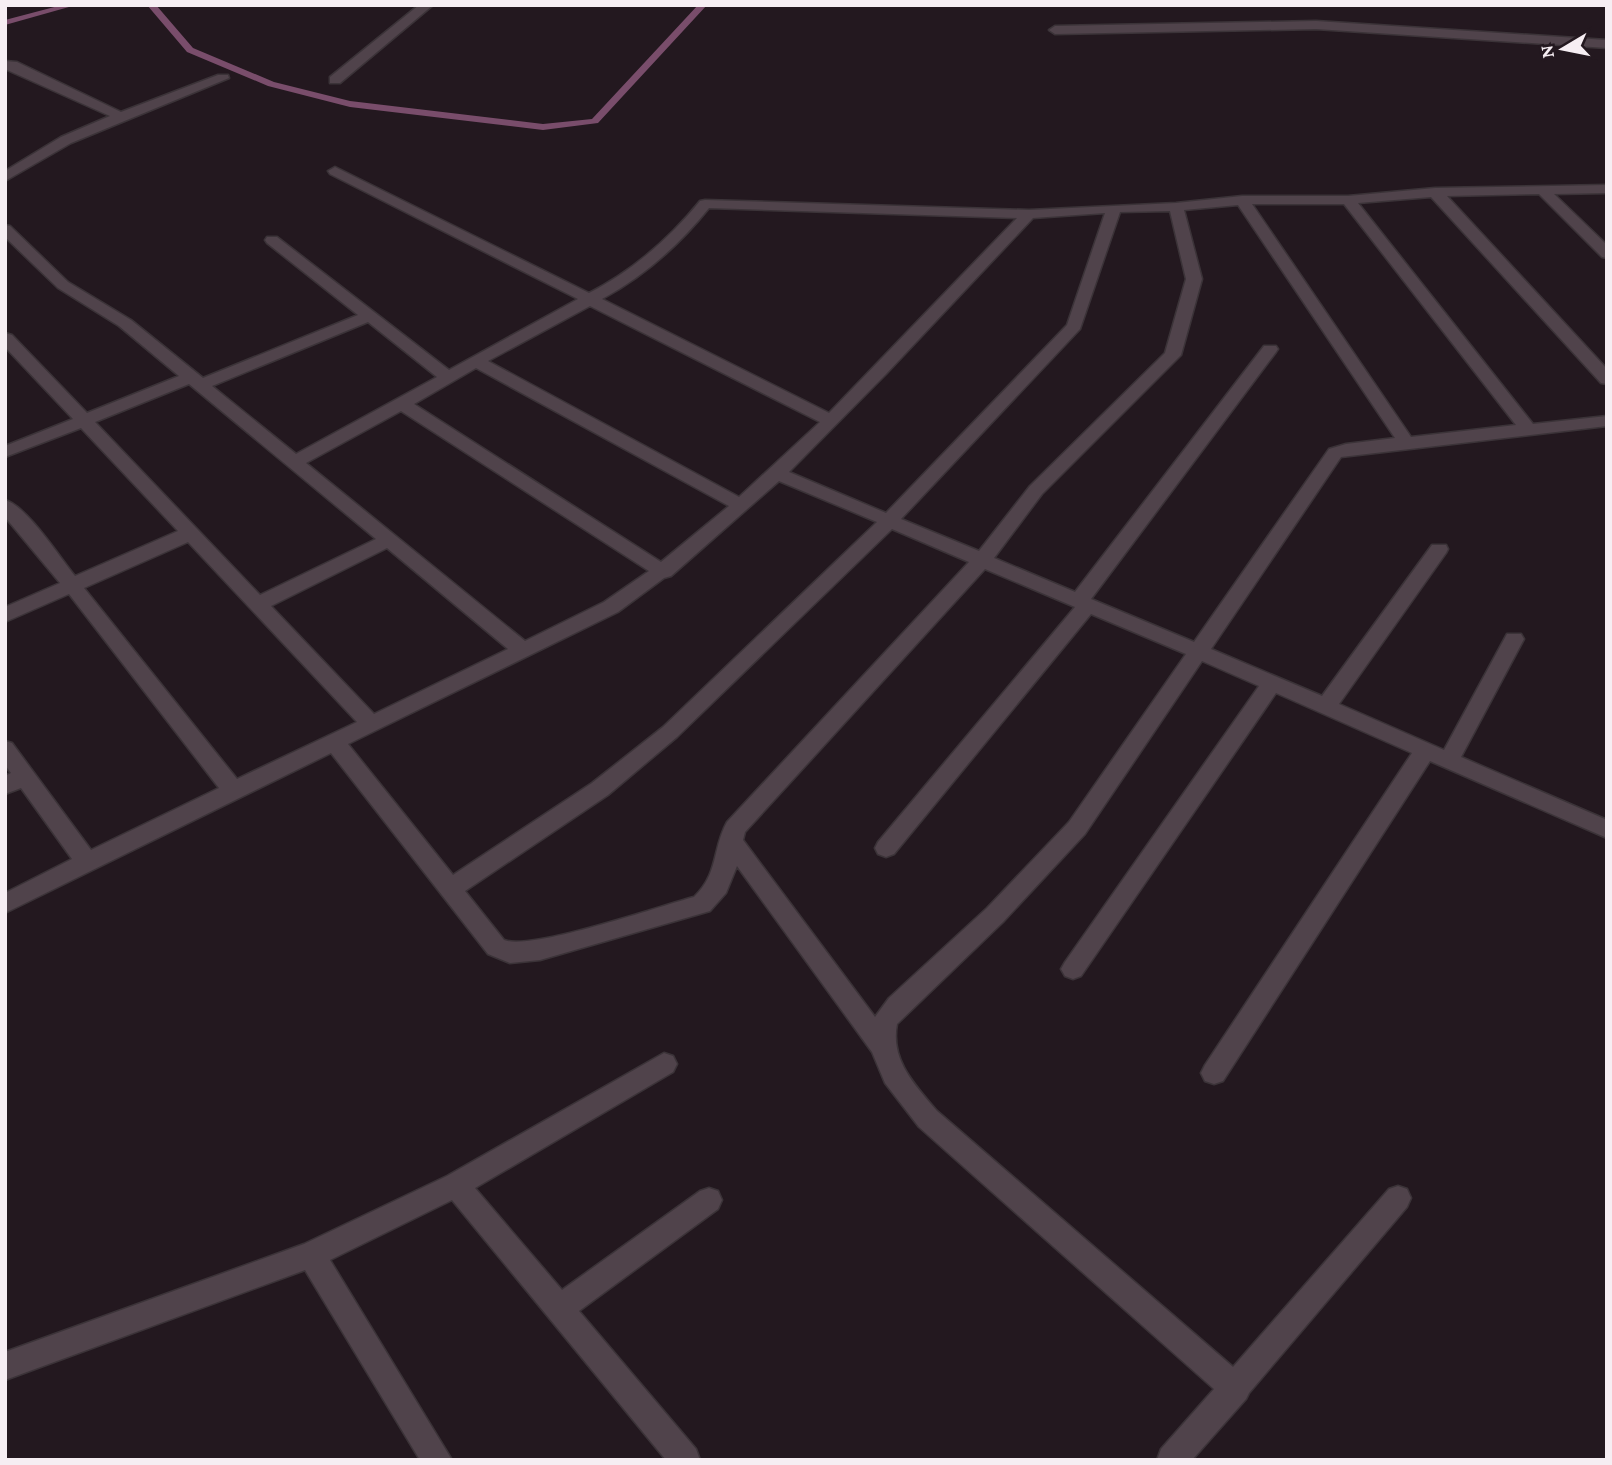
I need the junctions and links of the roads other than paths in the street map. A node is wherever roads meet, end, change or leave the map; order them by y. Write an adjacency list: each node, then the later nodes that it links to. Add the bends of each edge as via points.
1 (427, 5): 6 (street)
2 (1055, 30): 3 (street, via 1316,25)
3 (1607, 44)
4 (5, 65): 7 (street)
5 (223, 78): 7 (street)
6 (335, 80)
7 (120, 116): 9 (street, via 66,140)
8 (335, 171): 21 (street)
9 (5, 177)
10 (1607, 189): 12 (street)
11 (1435, 192): 12 (street); 14 (street); 27 (street)
12 (1544, 192): 20 (street)
13 (1242, 200): 14 (street); 15 (street); 34 (street)
14 (1348, 200): 33 (street)
15 (1176, 207): 16 (street); 44 (street, via 1194,279 1173,355 1036,490)
16 (1114, 208): 17 (street); 40 (street, via 1074,326)
17 (1028, 214): 21 (street, via 705,204 663,251 611,289); 30 (street)
18 (5, 229): 28 (street, via 63,285 125,323)
19 (272, 240): 22 (street)
20 (1607, 254)
21 (589, 299): 25 (street); 30 (street)
22 (369, 316): 26 (street); 28 (street)
23 (6, 338): 31 (street)
24 (1270, 349): 47 (street)
25 (476, 361): 26 (street); 38 (street)
26 (448, 377): 29 (street)
27 (1607, 379)
28 (196, 381): 31 (street); 36 (street)
29 (402, 404): 36 (street); 45 (street)
30 (829, 420): 37 (street)
31 (85, 421): 35 (street); 41 (street)
32 (1607, 421): 33 (street)
33 (1529, 430): 34 (street)
34 (1407, 443): 52 (street, via 1335,453)
35 (5, 452)
36 (294, 462): 42 (street)
37 (774, 472): 38 (street); 40 (street)
38 (740, 505): 45 (street)
39 (5, 506): 46 (street)
40 (889, 520): 44 (street); 66 (street, via 670,732 600,789)
41 (191, 533): 46 (street); 48 (street)
42 (389, 540): 48 (street); 51 (street)
43 (1439, 549): 54 (street)
44 (982, 560): 47 (street); 63 (street, via 735,828)
45 (664, 572): 51 (street, via 611,607)
46 (73, 585): 49 (street); 61 (street)
47 (1084, 603): 52 (street); 64 (street)
48 (258, 604): 55 (street)
49 (5, 615)
50 (1514, 639): 59 (street)
51 (523, 650): 55 (street)
52 (1199, 652): 53 (street); 69 (street, via 1077,828 995,915 898,1005 885,1022)
53 (1272, 683): 54 (street); 68 (street)
54 (1326, 706): 58 (street)
55 (371, 724): 56 (street)
56 (334, 742): 61 (street); 66 (street)
57 (5, 749): 60 (street)
58 (1426, 750): 59 (street); 71 (street)
59 (1449, 760): 62 (street)
60 (15, 781): 65 (street)
61 (234, 791): 65 (street)
62 (1607, 830)
63 (731, 841): 66 (street, via 725,874 717,891 702,904 540,950 510,953 496,947); 69 (street)
64 (886, 848)
65 (87, 862): 67 (street)
66 (450, 889)
67 (5, 904)
68 (1073, 969)
69 (883, 1046): 78 (street, via 895,1078 928,1119)
70 (664, 1064): 72 (street)
71 (1214, 1073)
72 (456, 1185): 75 (street); 76 (street)
73 (1398, 1198): 78 (street)
74 (709, 1200): 76 (street)
75 (311, 1255): 77 (street); 79 (street)
76 (559, 1309): 80 (street)
77 (5, 1366)
78 (1236, 1388): 81 (street)
79 (437, 1460)
80 (685, 1460)
81 (1172, 1460)

